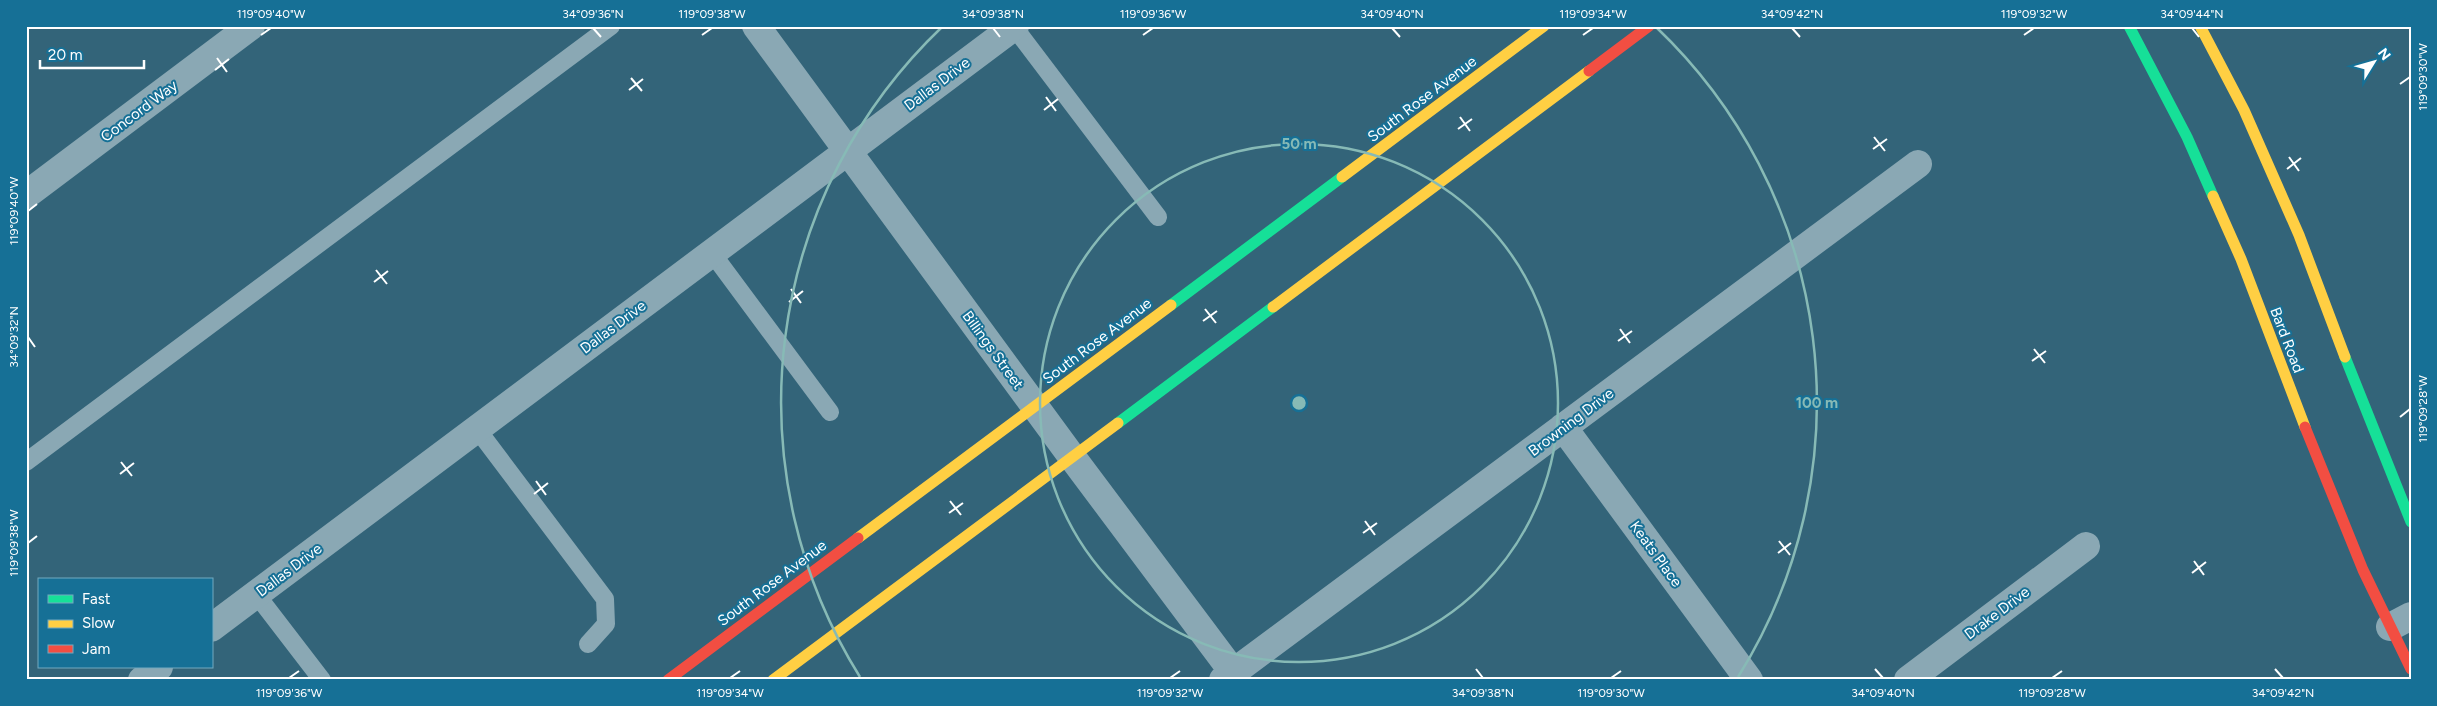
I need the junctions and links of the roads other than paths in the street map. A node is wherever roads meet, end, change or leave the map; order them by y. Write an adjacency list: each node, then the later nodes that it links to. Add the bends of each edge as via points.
1 (251, 26): 11 (street, Concord Way)
2 (611, 26): 19 (lane)
3 (756, 26): 9 (street, Billings Street)
4 (1014, 26): 9 (street, Dallas Drive); 12 (lane)
5 (1544, 26): 14 (main road, South Rose Avenue)
6 (1648, 26): 18 (main road)
7 (2129, 26): 23 (main road, Bard Road, via 2187,137 2240,259 2359,561)
8 (2200, 26): 20 (main road, via 2244,110 2299,236)
9 (848, 151): 13 (street, Dallas Drive); 14 (street, Billings Street)
10 (1918, 164): 16 (street, Browning Drive)
11 (26, 195)
12 (1158, 217)
13 (712, 253): 15 (lane); 17 (street, Dallas Drive)
14 (1034, 406): 18 (street, Billings Street); 31 (main road, South Rose Avenue)
15 (830, 412)
16 (1563, 428): 28 (street, Browning Drive); 33 (street, Keats Place)
17 (477, 429): 22 (street, Dallas Drive); 25 (lane, via 605,599 606,624)
18 (1072, 457): 28 (street, Billings Street); 32 (main road)
19 (26, 462)
20 (2411, 522)
21 (2086, 546): 34 (street, Drake Drive)
22 (256, 594): 24 (street, Dallas Drive); 30 (lane)
23 (2400, 621): 27 (main road, Bard Road)
24 (212, 627)
25 (588, 644)
26 (158, 668): 29 (street)
27 (2411, 669)
28 (1228, 676)
29 (142, 680)
30 (322, 680)
31 (668, 680)
32 (773, 680)
33 (1749, 680)
34 (1908, 680)

